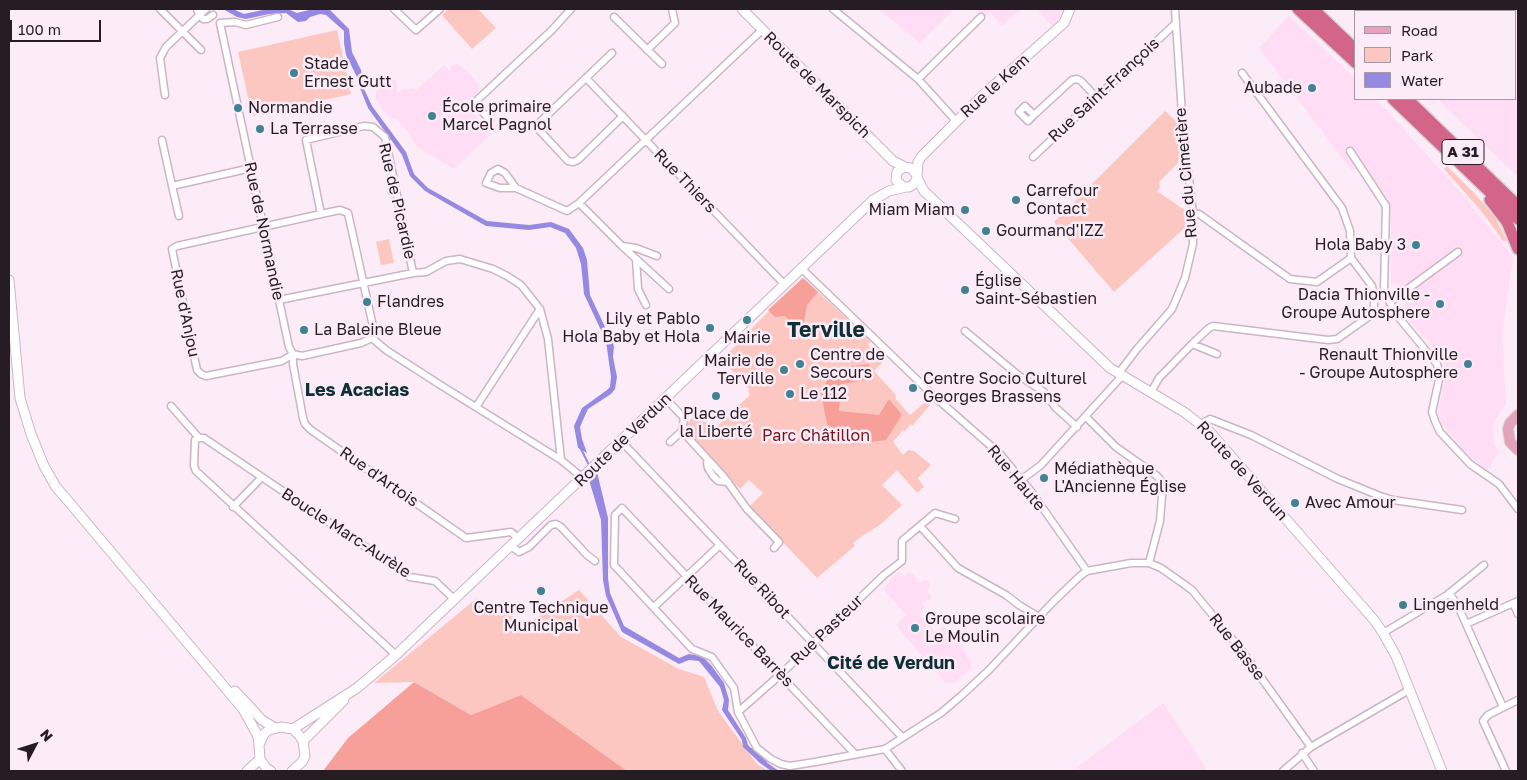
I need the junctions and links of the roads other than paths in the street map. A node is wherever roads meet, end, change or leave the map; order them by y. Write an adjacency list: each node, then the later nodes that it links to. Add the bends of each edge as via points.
1 (160, 9): 21 (street)
2 (206, 9): 13 (street); 14 (street)
3 (394, 9): 4 (street, via 416,30)
4 (440, 9)
5 (571, 9): 37 (street, via 474,103)
6 (672, 9): 24 (street, via 675,23)
7 (742, 9): 20 (main road, Route de Marspich)
8 (832, 9): 30 (street)
9 (1070, 9): 38 (main road, Rue le Kem, via 1064,23)
10 (1175, 9): 19 (street, Rue du Cimetière)
11 (1298, 9): 26 (highway)
12 (1313, 9): 22 (highway)
13 (198, 12): 14 (street, via 203,19); 21 (street)
14 (213, 16): 18 (street)
15 (278, 17): 18 (street, via 246,25)
16 (614, 17): 24 (street)
17 (981, 17): 30 (street)
18 (220, 23): 47 (street, Rue de Normandie)
19 (1176, 23): 32 (street, Rue Saint-François); 58 (street, Rue du Cimetière)
20 (762, 30): 40 (street); 44 (main road, Route de Marspich)
21 (182, 31): 23 (street); 31 (street, via 160,58)
22 (1354, 48)
23 (201, 50)
24 (647, 50): 27 (street)
25 (612, 54): 29 (street)
26 (1354, 61)
27 (662, 64)
28 (1242, 73): 66 (street, via 1342,208 1350,231)
29 (586, 78): 36 (street, Rue Thiers); 36 (street, via 539,126 568,161 578,160)
30 (918, 79): 38 (street)
31 (165, 94)
32 (1096, 97): 35 (street, via 1081,81 1072,80); 43 (street, Rue Saint-François)
33 (1394, 100): 41 (highway, A 31)
34 (1408, 100): 56 (highway, A 31)
35 (1034, 115)
36 (624, 116): 40 (street, Rue Thiers)
37 (490, 120)
38 (956, 121): 45 (main road, Rue le Kem)
39 (162, 140): 50 (street)
40 (646, 140): 55 (street); 74 (street, Rue Thiers)
41 (1438, 141): 60 (highway, A 31); 63 (highway, via 1503,216)
42 (1350, 151): 77 (street, via 1386,206 1384,290)
43 (1033, 157)
44 (893, 161): 46 (main road, Route de Marspich); 48 (main road, Route de Marspich)
45 (918, 162): 46 (main road, Rue le Kem); 49 (main road)
46 (907, 166): 48 (main road, via 900,168); 49 (main road, via 914,169)
47 (251, 168): 50 (street); 61 (street, Rue de Normandie)
48 (897, 176): 51 (main road, via 900,185); 53 (main road, Route de Verdun)
49 (917, 176): 51 (main road, via 914,184); 54 (main road, Route de Verdun)
50 (172, 186): 59 (street)
51 (908, 187): 53 (main road, Route de Verdun); 54 (main road, Route de Verdun)
52 (516, 188): 55 (street, via 567,211)
53 (889, 191): 68 (main road, Route de Verdun, via 873,200)
54 (924, 191): 69 (main road, Route de Verdun)
55 (579, 202): 62 (street)
56 (1518, 206)
57 (321, 214): 61 (street); 70 (street, Rue de Picardie, via 306,140 364,126 373,127 384,137); 73 (street, via 340,210 348,213)
58 (1193, 214): 66 (street, via 1198,214 1290,279 1320,281); 85 (street, Rue du Cimetière, via 1189,264 1172,308 1137,349)
59 (179, 216)
60 (1518, 219)
61 (264, 227): 76 (street, Rue de Normandie); 83 (street, Rue d'Anjou, via 176,246 172,250 198,370 206,376 282,361)
62 (622, 246): 65 (street); 67 (street)
63 (1518, 249)
64 (1458, 252): 77 (street)
65 (656, 256)
66 (1351, 258): 82 (street, via 1372,286 1374,308 1371,315 1337,339 1219,326 1209,328)
67 (636, 259): 75 (street); 78 (street, via 638,289)
68 (801, 268): 74 (main road, Route de Verdun); 102 (street, Rue Haute, via 935,397 1000,454)
69 (1008, 270): 72 (street); 85 (main road, Route de Verdun)
70 (413, 273): 73 (street); 79 (street, via 426,272 446,261 460,259 472,262 493,269 521,285)
71 (9, 280): 125 (main road, via 20,398 44,466 56,487)
72 (998, 280)
73 (363, 283): 76 (street); 81 (street, via 374,330)
74 (784, 284): 87 (main road, Route de Verdun)
75 (669, 289)
76 (279, 300): 83 (street, Rue de Normandie)
77 (1390, 302): 104 (street, via 1395,313 1437,364 1440,375 1432,412 1440,432 1470,464 1499,484)
78 (646, 305)
79 (540, 309): 89 (street); 99 (street, via 548,339)
80 (965, 331): 93 (street, via 1044,392)
81 (372, 338): 83 (street, via 302,356); 89 (street)
82 (1192, 344): 84 (street); 86 (street, via 1158,378)
83 (293, 354): 108 (street, Rue d'Artois, via 303,418 311,430 466,538 511,532)
84 (1217, 354)
85 (1120, 375): 86 (main road, Route de Verdun); 91 (street, Rue du Cimetière)
86 (1151, 392): 92 (main road, Route de Verdun)
87 (666, 399): 94 (street, via 684,418); 96 (main road, Route de Verdun)
88 (170, 406): 95 (street, Boucle Marc-Aurèle)
89 (476, 407): 99 (street)
90 (1518, 415): 98 (main road, via 1508,429 1510,442)
91 (1086, 418): 93 (street, Rue du Cimetière); 113 (street, via 1116,447 1163,483 1160,521)
92 (1202, 424): 105 (street, via 1210,419 1251,435 1338,479 1380,496); 124 (main road, Route de Verdun)
93 (1077, 427): 102 (street, Rue du Cimetière)
94 (682, 431): 97 (street); 111 (street, via 728,482 747,509 780,542)
95 (199, 438): 100 (street, Boucle Marc-Aurèle, via 204,438); 103 (street, via 195,440 196,472)
96 (621, 441): 101 (main road, Route de Verdun); 109 (street, Rue Ribot)
97 (670, 442)
98 (1518, 450)
99 (561, 460): 101 (street)
100 (262, 477): 103 (street); 118 (street, Boucle Marc-Aurèle, via 410,577 434,581)
101 (583, 478): 108 (main road, Route de Verdun)
102 (1022, 480): 115 (street, Rue Haute)
103 (233, 507): 127 (street)
104 (1518, 509)
105 (1462, 510)
106 (955, 519): 107 (street, via 935,513)
107 (920, 526): 122 (street, via 958,568); 126 (street, Rue Pasteur, via 902,541 902,561)
108 (519, 539): 110 (main road, Route de Verdun)
109 (720, 545): 116 (street); 126 (street, Rue Ribot)
110 (511, 546): 112 (street, via 518,552 529,547 556,524); 118 (main road, Route de Verdun)
111 (774, 548)
112 (596, 561)
113 (1150, 562): 115 (street); 139 (street, Rue Basse, via 1192,590 1242,651)
114 (1484, 565): 117 (street)
115 (1087, 571): 122 (street)
116 (686, 576): 120 (street); 120 (street, Rue Maurice Barrès, via 622,508 615,516 614,565); 128 (street, Rue Maurice Barrès)
117 (1449, 593): 123 (street); 124 (street)
118 (455, 600): 127 (main road, Route de Verdun)
119 (1516, 602): 121 (street); 123 (street)
120 (654, 607): 133 (street, via 692,649 712,658 734,688)
121 (1518, 614)
122 (1039, 617): 136 (street, via 961,696 941,713)
123 (1466, 624): 132 (street)
124 (1383, 633): 130 (main road, Route de Verdun)
125 (181, 635): 134 (main road, via 262,720); 138 (main road, via 242,709 258,736)
126 (813, 643): 128 (street, Rue Pasteur); 136 (street, Rue Ribot)
127 (396, 656): 129 (main road, Route de Verdun)
128 (780, 675): 133 (street, Rue Pasteur); 142 (street, Rue Maurice Barrès)
129 (356, 688): 135 (main road, Route de Verdun); 137 (main road, Route de Verdun)
130 (1409, 690): 139 (street); 150 (main road, Route de Verdun)
131 (1518, 700): 132 (street)
132 (1503, 707): 151 (street, via 1483,721)
133 (738, 712): 142 (street, via 757,748 781,764 790,766)
134 (275, 728): 135 (main road); 138 (main road, via 264,734)
135 (293, 730): 137 (main road)
136 (902, 737): 140 (street)
137 (304, 742): 146 (main road, via 305,756)
138 (259, 745): 143 (main road)
139 (1311, 747): 141 (street)
140 (885, 749): 142 (street); 147 (street)
141 (1302, 753): 148 (street); 149 (street)
142 (855, 754)
143 (260, 759): 144 (main road); 145 (main road)
144 (247, 771)
145 (270, 771)
146 (292, 771)
147 (902, 771)
148 (1283, 771)
149 (1314, 771)
150 (1442, 771)
151 (1506, 771)

